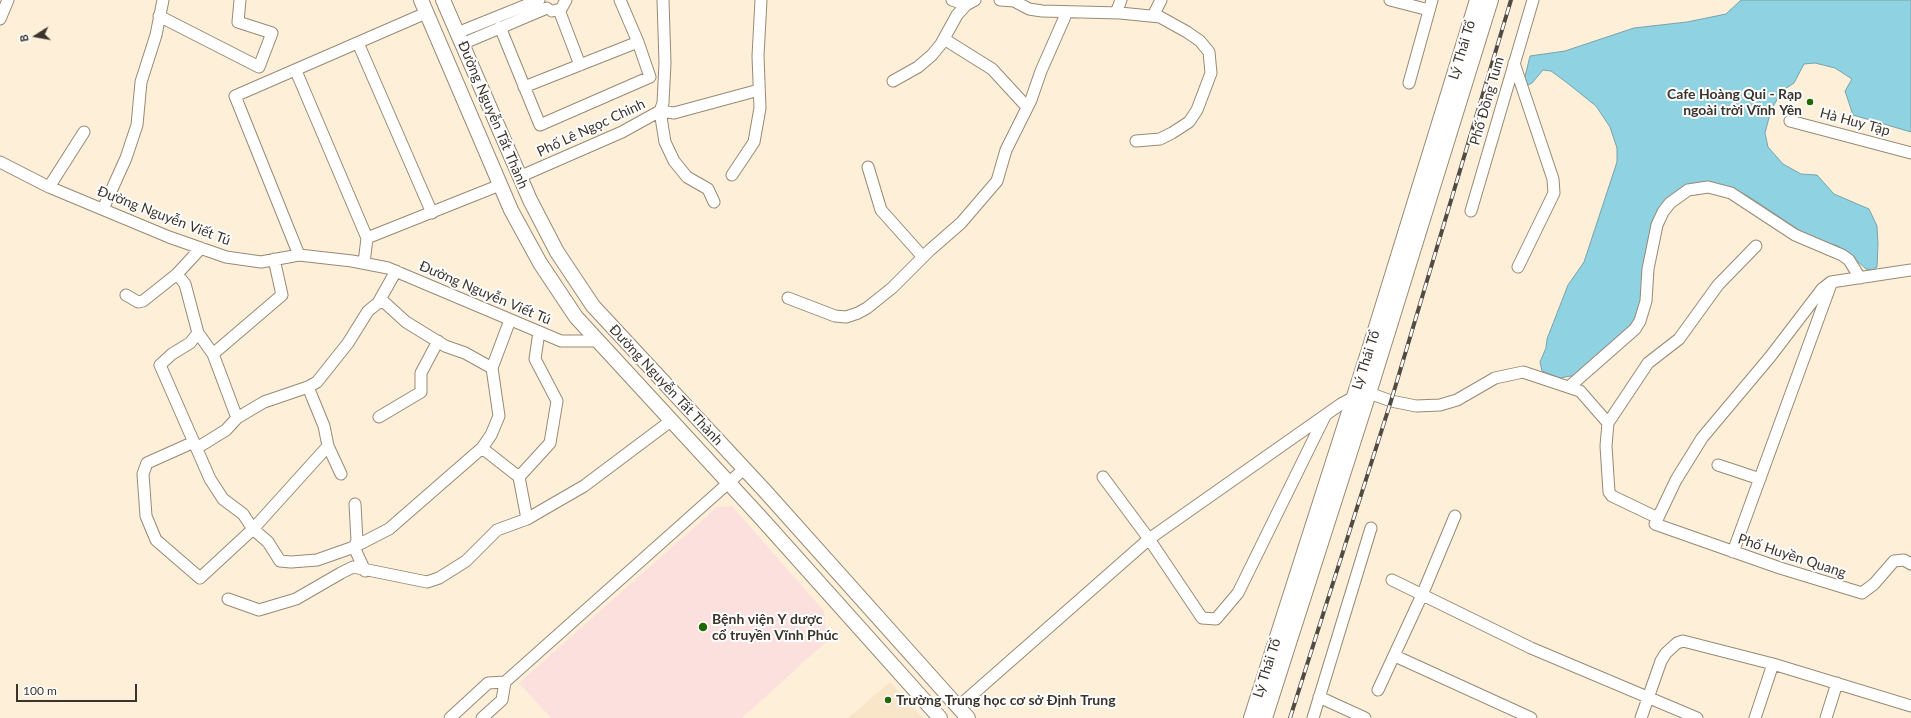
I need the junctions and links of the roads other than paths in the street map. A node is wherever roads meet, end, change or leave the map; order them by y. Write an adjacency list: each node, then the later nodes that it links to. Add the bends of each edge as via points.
1 (8, 0): 27 (street)
2 (162, 0): 25 (street)
3 (240, 0): 25 (street, via 238,22 272,33 259,67)
4 (421, 0): 23 (main road, Đường Nguyễn Tất Thành)
5 (443, 0): 29 (main road, Đường Nguyễn Tất Thành)
6 (566, 0): 21 (street)
7 (620, 0): 31 (street)
8 (663, 0): 42 (street, Phố Lê Ngọc Chinh, via 665,69 664,103)
9 (761, 0): 40 (street)
10 (952, 0): 19 (street)
11 (1000, 0): 22 (street, via 1014,1 1029,9)
12 (1121, 0): 24 (street)
13 (1161, 0): 26 (street)
14 (1390, 0): 20 (street)
15 (1477, 0): 77 (main road, Lý Thái Tổ)
16 (1491, 0): 77 (main road, Lý Thái Tổ)
17 (1533, 0): 34 (street, Phố Đồng Tum)
18 (543, 3): 21 (street, via 552,11); 28 (street); 29 (street)
19 (970, 3): 30 (street, via 957,15)
20 (1431, 5): 38 (street)
21 (559, 10): 35 (street)
22 (1067, 12): 24 (street); 41 (street)
23 (426, 13): 32 (street); 33 (main road, Đường Nguyễn Tất Thành)
24 (1116, 13): 26 (street)
25 (159, 16): 54 (street, via 141,82 138,125)
26 (1153, 16): 45 (street, via 1170,22 1200,41 1209,52 1211,73 1197,110 1189,122 1160,139)
27 (0, 19)
28 (500, 27): 29 (street); 39 (street)
29 (459, 38): 33 (main road); 50 (main road, Đường Nguyễn Tất Thành)
30 (944, 39): 37 (street, via 932,55 918,67); 41 (street, via 992,69)
31 (638, 42): 35 (street); 39 (street, via 650,77 540,125)
32 (358, 43): 36 (street); 56 (street)
33 (440, 46): 51 (main road, Đường Nguyễn Tất Thành)
34 (1514, 63): 55 (street, Phố Đồng Tum); 64 (street, via 1553,179 1554,193)
35 (580, 65): 39 (street)
36 (296, 71): 57 (street); 60 (street, via 235,96)
37 (893, 80)
38 (1409, 83)
39 (524, 88)
40 (759, 90): 42 (street, via 674,113); 49 (street, via 760,108 754,142)
41 (1027, 107): 61 (street, via 1006,150 997,181 961,223)
42 (660, 111): 50 (street, Phố Lê Ngọc Chinh, via 622,132); 53 (street, via 665,142 674,161 687,177 708,189)
43 (1790, 121): 46 (street, Hà Huy Tập)
44 (84, 132): 52 (street)
45 (1136, 141)
46 (1911, 153)
47 (0, 162): 52 (street, Đường Nguyễn Viết Tú)
48 (868, 167): 61 (street, via 881,210)
49 (732, 175)
50 (519, 177): 76 (main road, Đường Nguyễn Tất Thành, via 557,252 593,306)
51 (500, 185): 56 (street); 79 (main road, Đường Nguyễn Tất Thành, via 540,263 576,317)
52 (49, 187): 54 (street, Đường Nguyễn Viết Tú)
53 (714, 202)
54 (103, 209): 59 (street, Đường Nguyễn Viết Tú)
55 (1470, 211)
56 (432, 213): 57 (street)
57 (367, 238): 63 (street)
58 (1756, 246): 90 (street, via 1718,285 1678,339 1648,363)
59 (201, 248): 62 (street, Đường Nguyễn Viết Tú, via 226,257 261,262); 67 (street)
60 (298, 255): 62 (street, Đường Nguyễn Viết Tú); 63 (street, Đường Nguyễn Viết Tú)
61 (923, 257): 71 (street, via 892,288 867,308 846,317 823,313)
62 (274, 260): 80 (street, via 282,295)
63 (364, 264): 66 (street, Đường Nguyễn Viết Tú)
64 (1518, 267)
65 (1911, 270): 68 (street)
66 (396, 271): 72 (street); 73 (street, Đường Nguyễn Viết Tú)
67 (177, 274): 70 (street, via 143,301 138,302); 75 (street, via 185,284)
68 (1860, 278): 69 (street); 83 (street, via 1849,260 1842,255 1795,235 1732,193 1708,187 1688,190 1670,203 1657,225 1648,269 1646,301 1640,321)
69 (1831, 282): 99 (street); 105 (street, via 1822,289 1770,357 1702,438 1676,480)
70 (126, 295)
71 (788, 298)
72 (378, 303): 78 (street, via 384,302 406,322); 82 (street, via 368,311 317,382)
73 (510, 320): 74 (street, Đường Nguyễn Viết Tú); 81 (street)
74 (540, 332): 79 (street, Đường Nguyễn Viết Tú, via 561,341); 97 (street, via 535,359 557,401 550,443)
75 (198, 333): 80 (street); 91 (street, via 190,343 160,365)
76 (617, 333): 79 (main road); 95 (main road, Đường Nguyễn Tất Thành)
77 (1379, 339): 84 (main road, Lý Thái Tổ); 85 (main road, Lý Thái Tổ)
78 (438, 341): 81 (street); 87 (street, via 421,373 421,392)
79 (597, 341): 89 (main road, Đường Nguyễn Tất Thành)
80 (213, 354): 88 (street)
81 (492, 368): 93 (street, via 499,416)
82 (308, 387): 88 (street, via 264,402); 92 (street, via 324,426)
83 (1569, 387): 84 (street, via 1523,372 1495,378 1457,400 1440,405 1416,406); 90 (street, via 1580,391)
84 (1369, 393): 103 (main road, Lý Thái Tổ)
85 (1354, 397): 86 (street); 103 (main road, Lý Thái Tổ)
86 (1326, 414): 108 (street); 108 (street, via 1238,593 1216,619 1202,618)
87 (379, 417)
88 (237, 418): 91 (street, via 226,430)
89 (672, 420): 100 (main road, Đường Nguyễn Tất Thành); 104 (street, via 584,486)
90 (1608, 423): 105 (street, Phố Huyền Quang, via 1606,446 1609,492)
91 (196, 445): 107 (street, via 210,479 223,499 243,514); 107 (street, via 147,463 142,474 146,516 156,540 200,578)
92 (328, 446): 96 (street); 107 (street)
93 (482, 448): 97 (street); 109 (street, via 389,529)
94 (1718, 466): 99 (street)
95 (744, 468): 100 (street); 110 (main road, Đường Nguyễn Tất Thành)
96 (341, 474)
97 (519, 477): 104 (street)
98 (1103, 477): 108 (street)
99 (1760, 479): 111 (street)
100 (729, 483): 112 (main road, Đường Nguyễn Tất Thành); 120 (street)
101 (355, 504): 109 (street, via 357,541)
102 (1455, 516): 116 (street)
103 (1322, 518): 131 (main road, Lý Thái Tổ); 132 (main road, Lý Thái Tổ)
104 (527, 519): 114 (street, via 497,530 466,561 439,578 427,582)
105 (1656, 521): 111 (street, Phố Huyền Quang)
106 (1371, 528): 123 (street)
107 (253, 529): 109 (street, via 268,542 280,560 311,561)
108 (1149, 539): 126 (street)
109 (354, 548): 114 (street)
110 (816, 548): 112 (main road); 126 (main road, Đường Nguyễn Tất Thành)
111 (1733, 552): 113 (street, Phố Huyền Quang, via 1862,592 1874,584 1894,561 1904,560)
112 (800, 562): 129 (main road, Đường Nguyễn Tất Thành)
113 (1911, 564)
114 (365, 571): 117 (street, via 353,568 296,599 259,610)
115 (1392, 580): 116 (street)
116 (1422, 595): 118 (street); 124 (street, via 1531,648)
117 (228, 599)
118 (1395, 656): 122 (street); 135 (street)
119 (1773, 664): 121 (street); 124 (street, via 1683,641 1666,653 1661,661); 138 (street)
120 (505, 682): 127 (street, via 488,683); 128 (street, via 502,700)
121 (1837, 683): 125 (street); 139 (street)
122 (1378, 690)
123 (1319, 697): 133 (street); 134 (street)
124 (1648, 699): 136 (street); 137 (street)
125 (1911, 706)
126 (958, 707): 130 (main road, Đường Nguyễn Tất Thành)
127 (450, 718)
128 (482, 718)
129 (940, 718)
130 (968, 718)
131 (1251, 718)
132 (1265, 718)
133 (1313, 718)
134 (1365, 718)
135 (1531, 718)
136 (1640, 718)
137 (1697, 718)
138 (1755, 718)
139 (1826, 718)

